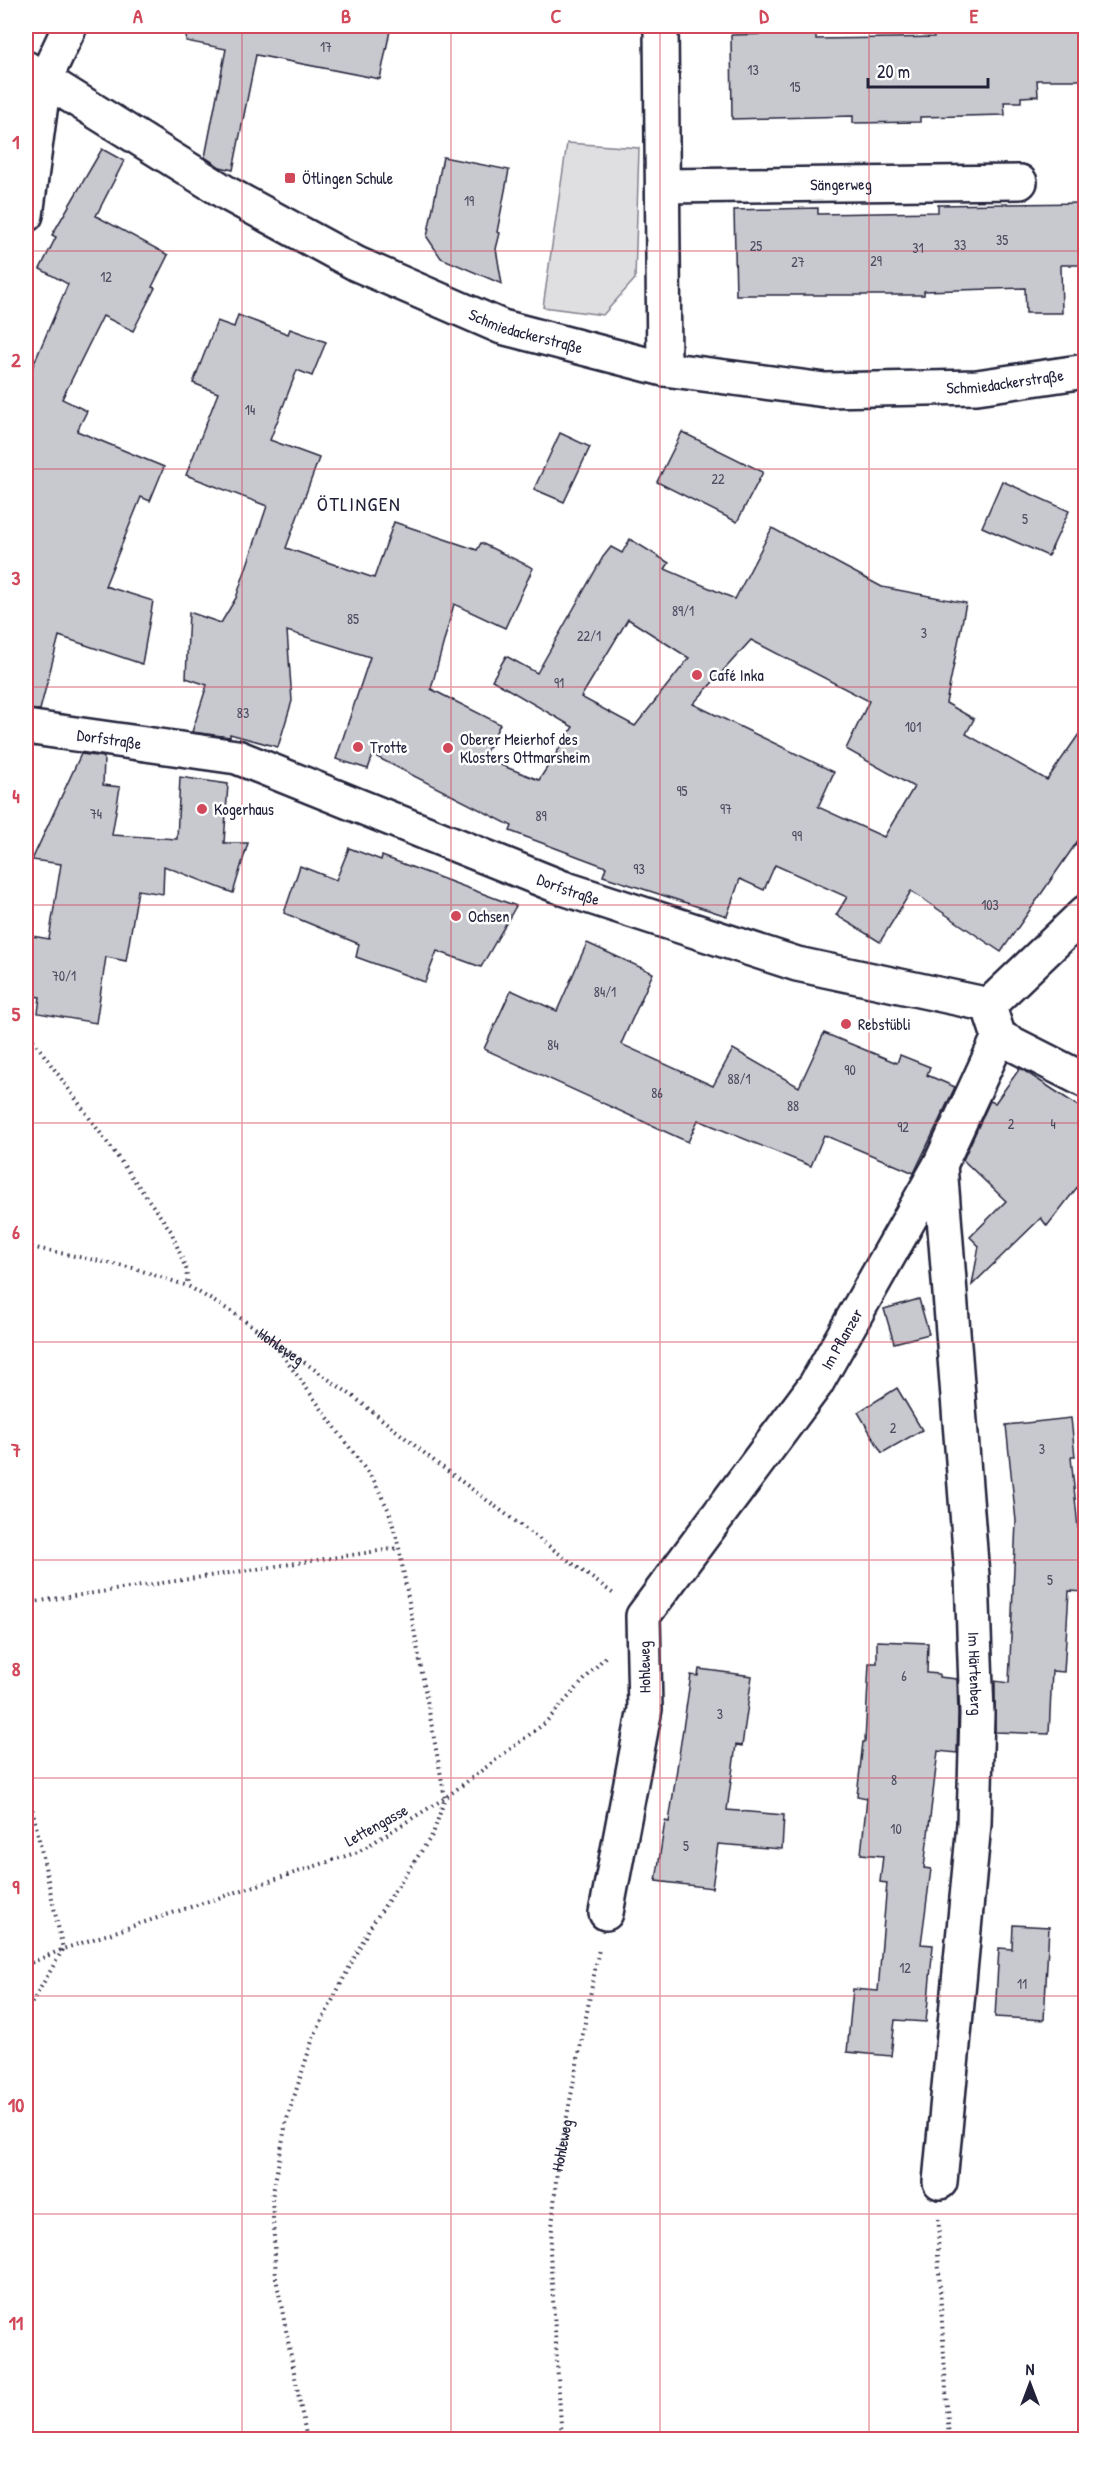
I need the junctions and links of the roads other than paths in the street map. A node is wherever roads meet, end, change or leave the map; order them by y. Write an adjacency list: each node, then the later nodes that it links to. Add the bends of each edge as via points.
1 (70, 26): 3 (street)
2 (661, 26): 5 (street)
3 (35, 74): 6 (street); 7 (street, Schmiedackerstraße, via 228,194 357,264 502,327)
4 (1020, 182): 5 (street, Sängerweg)
5 (663, 186): 7 (street)
6 (26, 214)
7 (664, 369): 8 (street, Schmiedackerstraße, via 825,390 977,387)
8 (1086, 371)
9 (26, 727): 11 (street, Dorfstraße, via 237,757 563,888 796,964)
10 (1086, 912): 11 (street)
11 (989, 1005): 12 (street)
12 (999, 1037): 13 (street); 14 (street, Im Pflanzer)
13 (1086, 1082)
14 (940, 1165): 15 (street, Im Pflanzer, via 816,1384); 17 (street, Im Härtenberg, via 972,1576 977,1714 974,1824)
15 (643, 1616): 16 (street, Hohleweg, via 645,1709)
16 (606, 1912)
17 (940, 2182)

